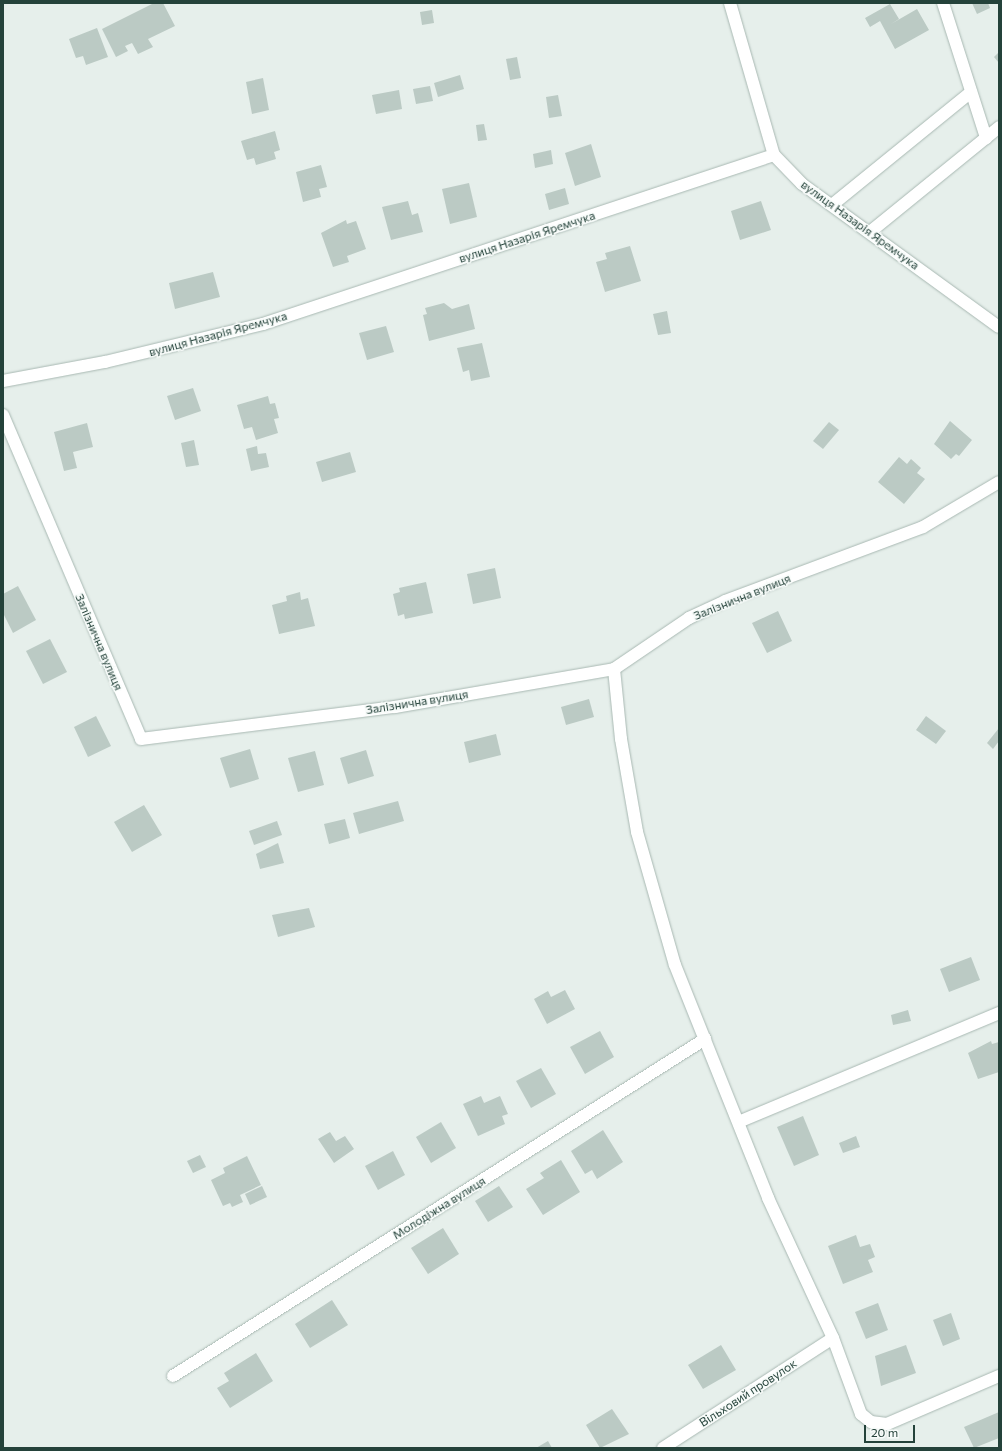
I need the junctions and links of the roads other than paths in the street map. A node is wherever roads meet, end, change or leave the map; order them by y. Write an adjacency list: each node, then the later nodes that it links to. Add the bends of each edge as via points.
1 (730, 3): 6 (street)
2 (943, 3): 3 (street)
3 (972, 92): 5 (street); 7 (street)
4 (999, 127): 5 (street)
5 (986, 138): 8 (street)
6 (774, 155): 7 (street, вулиця Назарія Яремчука, via 802,184); 10 (street, вулиця Назарія Яремчука, via 263,324 113,361)
7 (832, 205): 8 (street, вулиця Назарія Яремчука)
8 (870, 232): 9 (street, вулиця Назарія Яремчука)
9 (999, 327)
10 (3, 381)
11 (3, 415): 13 (street, Залізнична вулиця, via 141,739 395,707)
12 (999, 482): 13 (street, Залізнична вулиця, via 923,528 696,615)
13 (614, 668): 15 (street, via 621,739 637,832 671,951)
14 (999, 1014): 16 (street)
15 (706, 1039): 16 (street); 18 (street, Молодіжна вулиця)
16 (741, 1121): 17 (street, via 768,1198)
17 (833, 1338): 19 (street, via 861,1414 871,1422 887,1424); 20 (street, Вільховий провулок)
18 (173, 1376)
19 (999, 1376)
20 (664, 1448)

